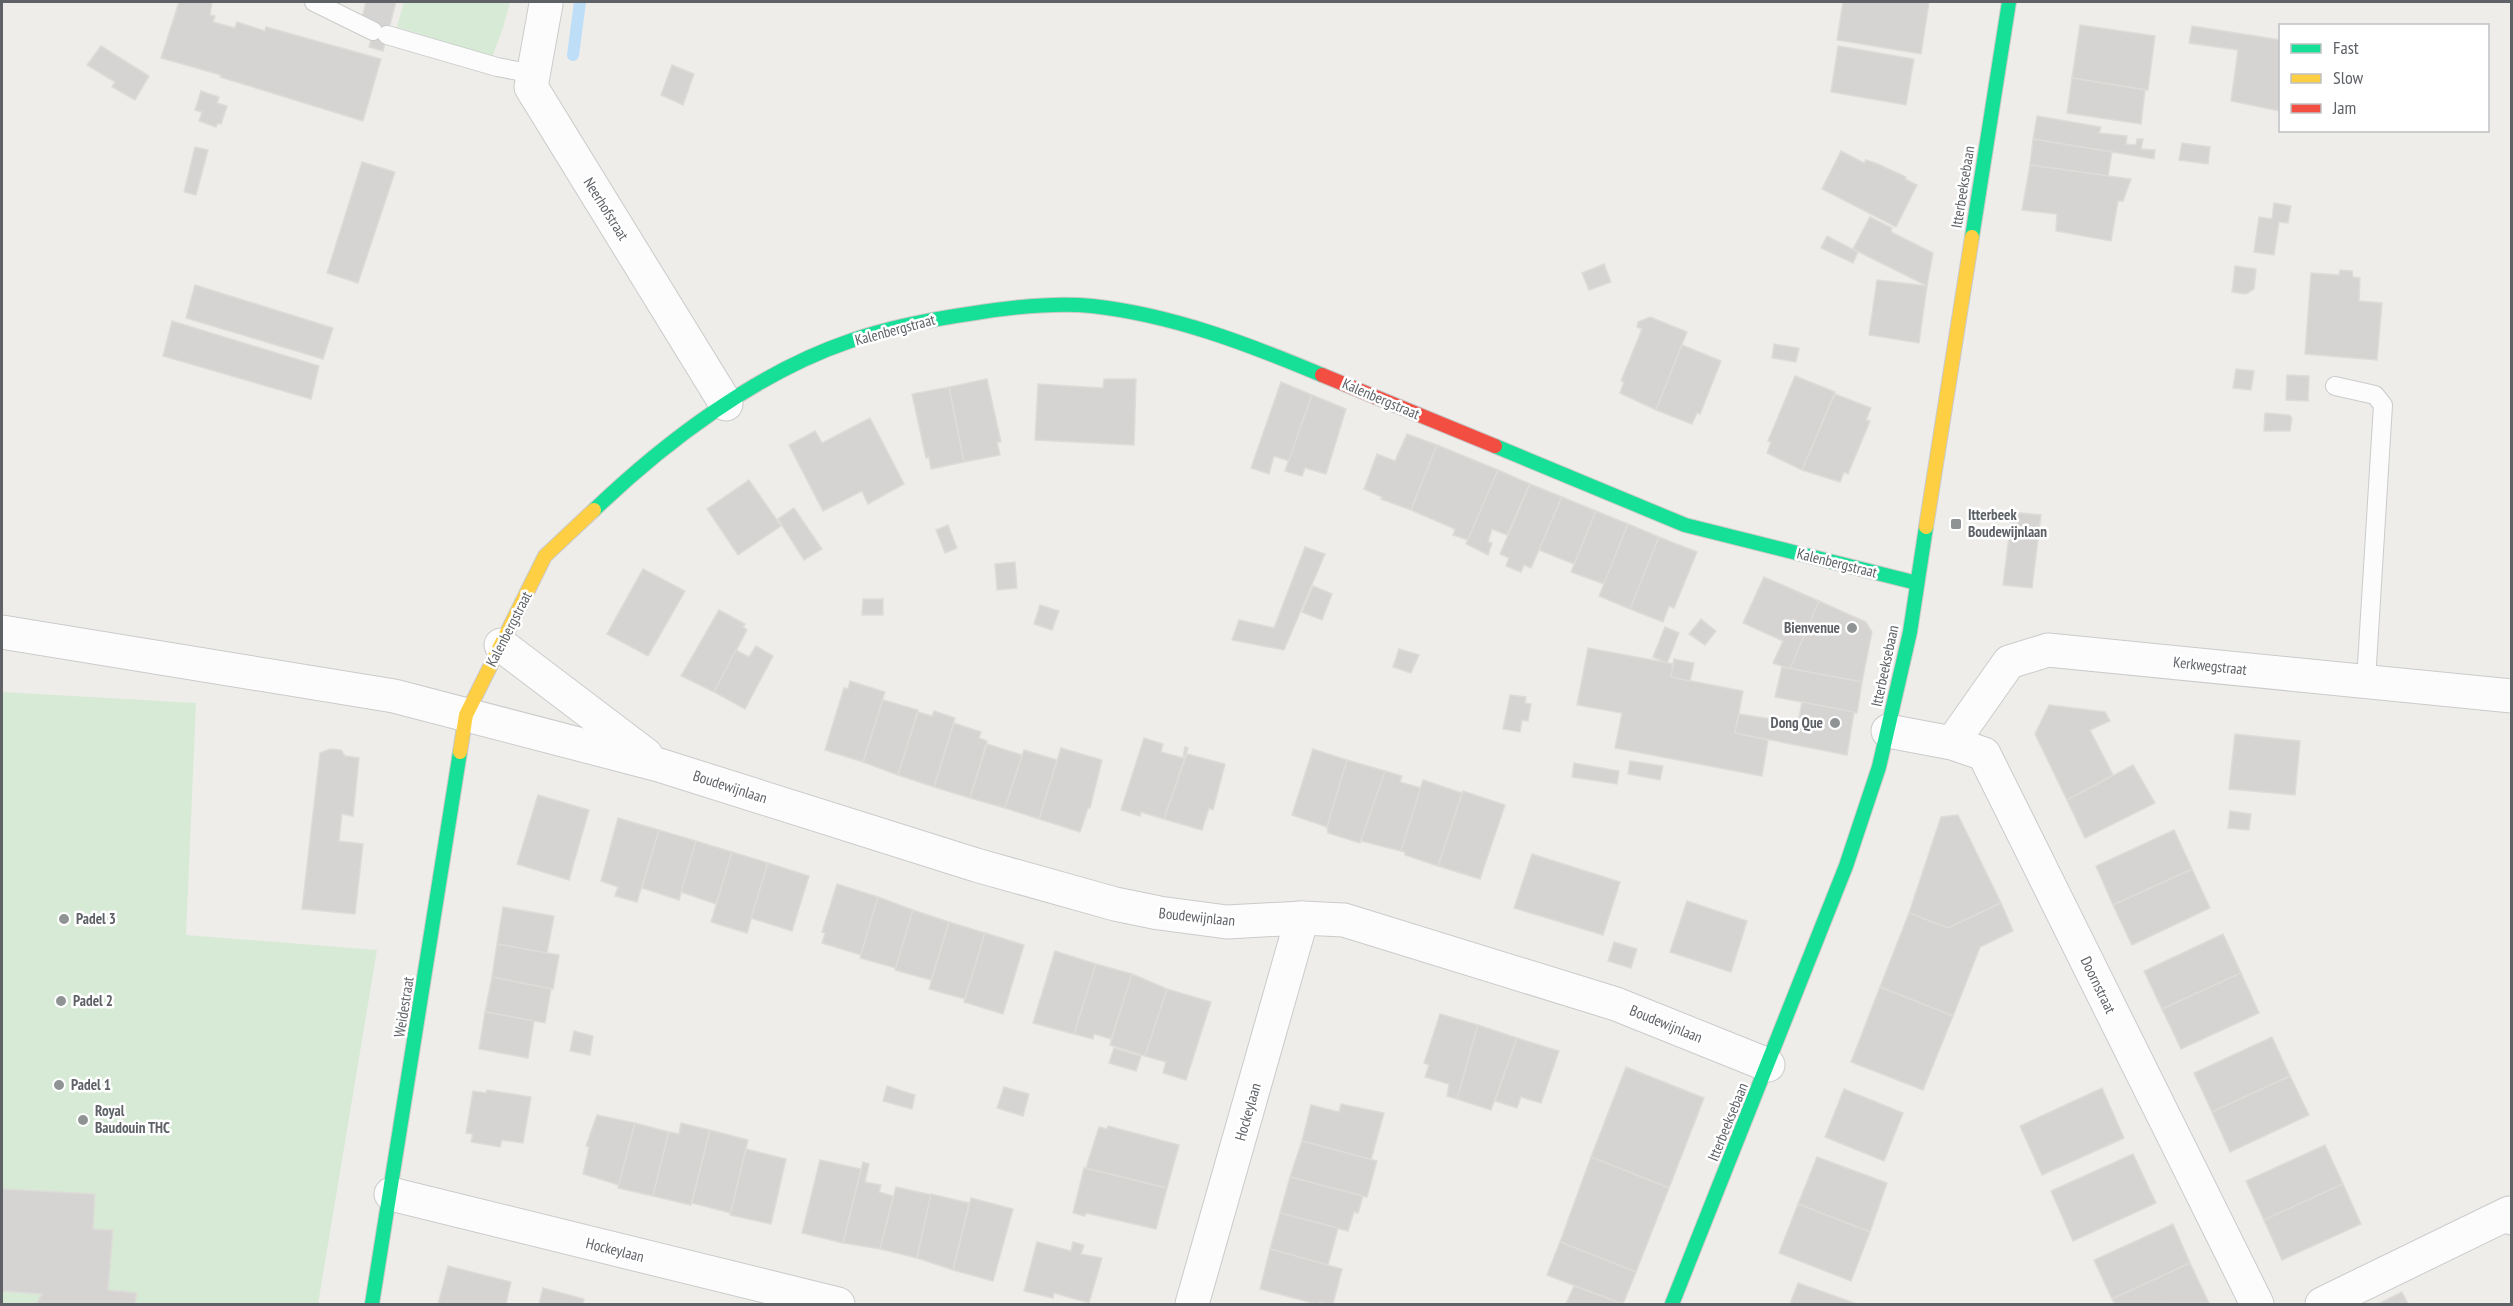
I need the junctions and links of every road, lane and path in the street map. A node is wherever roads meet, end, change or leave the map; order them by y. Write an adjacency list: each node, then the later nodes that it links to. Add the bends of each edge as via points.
1 (314, 2): 4 (lane, via 380,33)
2 (2008, 2): 7 (street, Itterbeeksebaan)
3 (546, 4): 4 (street, Neerhofstraat)
4 (534, 74): 6 (street, Neerhofstraat, via 531,87)
5 (2335, 386): 10 (lane, via 2375,395 2383,405)
6 (726, 404): 7 (street, Kalenbergstraat, via 790,368 885,330 1016,307 1090,306 1124,311 1173,320 1265,351 1685,525); 9 (street, Kalenbergstraat, via 635,471 545,556)
7 (1917, 583): 13 (street, Itterbeeksebaan)
8 (2, 632): 12 (street, via 394,696)
9 (501, 645): 12 (street, Kalenbergstraat); 15 (street, Boudewijnlaan)
10 (2366, 681): 11 (street, Kerkwegstraat); 14 (street, Kerkwegstraat, via 2048,650 2009,662)
11 (2511, 696)
12 (466, 715): 15 (street, Boudewijnlaan); 18 (street, Weidestraat)
13 (1888, 731): 14 (street, Doornstraat); 17 (street, Itterbeeksebaan, via 1880,767 1846,866)
14 (1952, 743): 24 (street, Doornstraat, via 1984,754)
15 (659, 765): 16 (street, Boudewijnlaan, via 976,865 1115,904 1227,922)
16 (1302, 918): 17 (street, Boudewijnlaan, via 1344,920 1616,1004); 22 (street, Hockeylaan)
17 (1768, 1065): 23 (street, Itterbeeksebaan)
18 (391, 1194): 20 (street, Weidestraat); 21 (street, Hockeylaan)
19 (2511, 1218): 25 (street, via 2509,1213)
20 (372, 1305)
21 (838, 1305)
22 (1192, 1305)
23 (1672, 1305)
24 (2257, 1305)
25 (2322, 1305)

